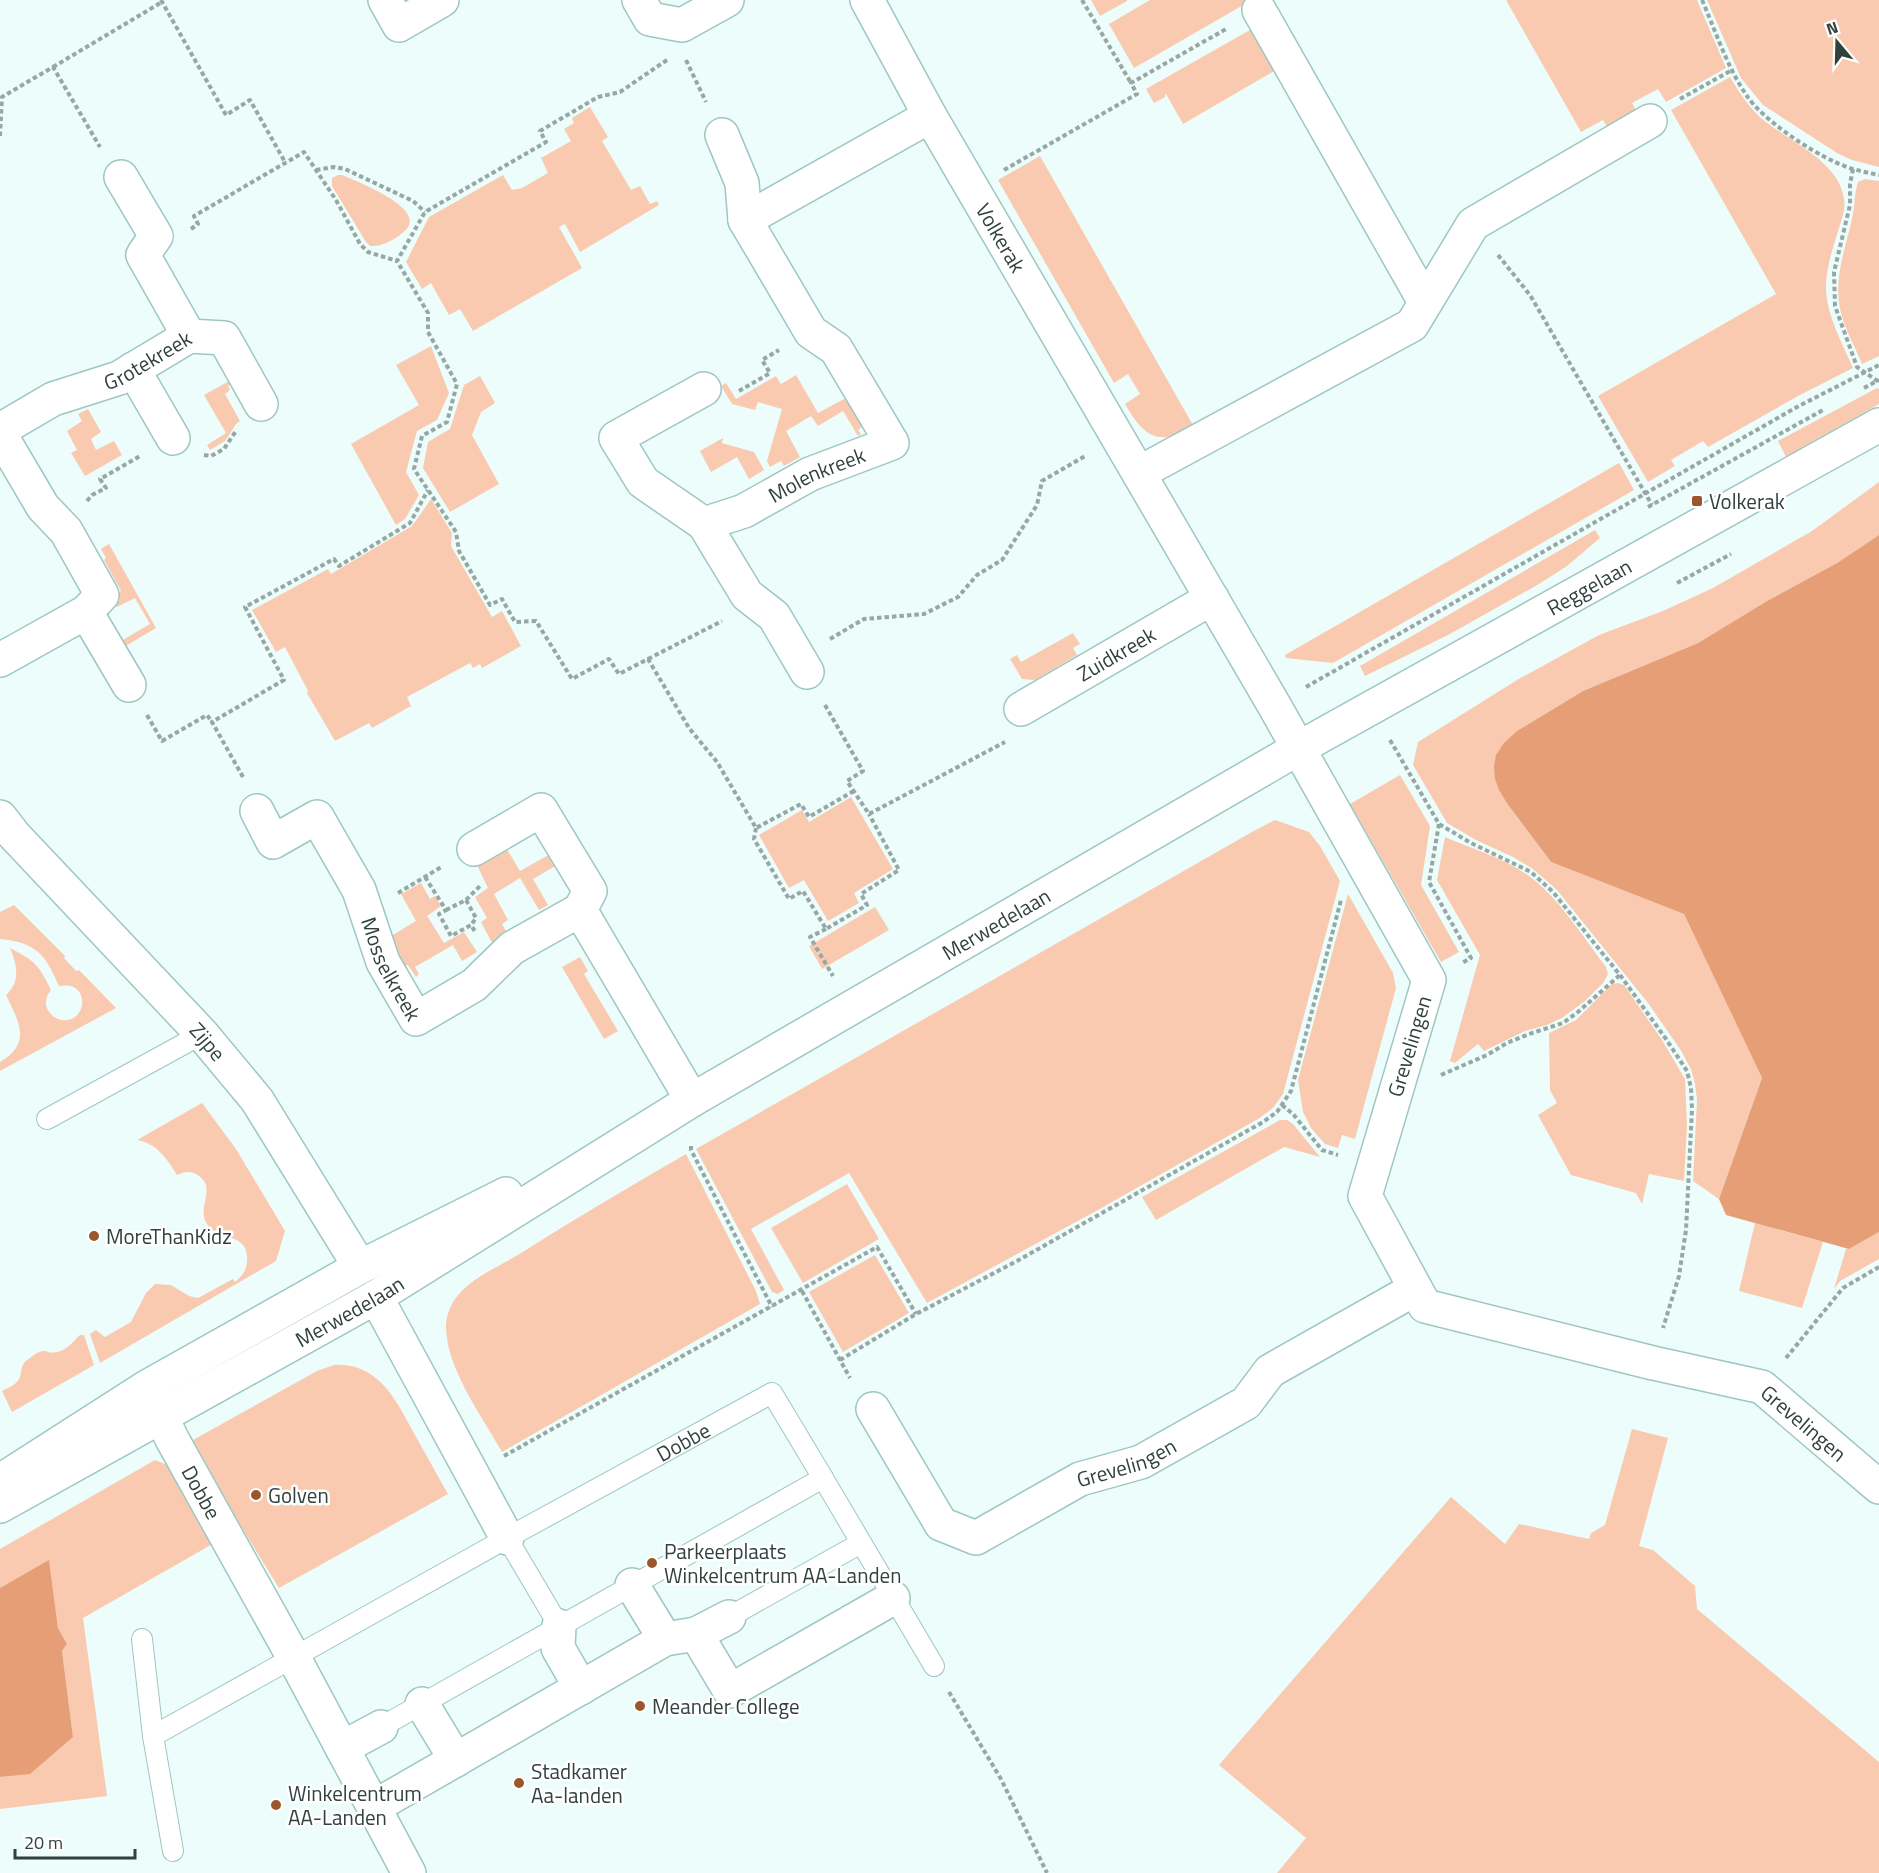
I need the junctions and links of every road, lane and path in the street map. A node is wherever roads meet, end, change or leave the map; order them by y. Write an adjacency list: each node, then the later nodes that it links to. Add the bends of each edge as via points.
1 (385, 0): 2 (street, via 399,25)
2 (442, 0)
3 (639, 0): 10 (street, via 650,19)
4 (727, 0): 10 (street)
5 (867, 0): 14 (street, Volkerak)
6 (1082, 0): 13 (path)
7 (1702, 0): 12 (path)
8 (161, 1): 11 (path); 18 (path, via 226,115 250,100)
9 (1259, 10): 13 (path); 29 (street)
10 (682, 38): 16 (path); 24 (path, via 620,92 598,97 540,131 546,142)
11 (53, 67): 17 (path, via 2,97); 22 (path)
12 (1732, 70): 15 (path, via 1668,106); 19 (path, via 1748,98 1764,115 1833,162)
13 (1131, 83): 23 (path, via 1137,94)
14 (930, 116): 23 (street, Volkerak); 25 (street)
15 (1650, 121): 26 (street)
16 (722, 135): 25 (street, Molenkreek, via 742,183)
17 (0, 136)
18 (285, 162): 20 (path, via 304,152); 27 (path, via 194,216 198,224)
19 (1853, 169): 21 (path); 34 (path, via 1834,290 1840,322 1857,367)
20 (316, 170): 24 (path, via 345,169 413,201); 28 (path, via 360,244 368,252)
21 (1879, 175)
22 (121, 177): 27 (street, via 156,236)
23 (973, 188): 41 (street, Volkerak)
24 (425, 212): 28 (path)
25 (745, 220): 30 (street, Molenkreek)
26 (1473, 224): 29 (street); 45 (path, via 1530,295)
27 (143, 255): 31 (street, Grotekreek)
28 (397, 261): 44 (path, via 428,313 428,332 457,384 447,422 422,436 414,469)
29 (1425, 302): 43 (street, via 1412,325)
30 (811, 332): 36 (path, via 762,360 770,373 737,393 728,377); 47 (street, Molenkreek, via 836,349 892,443 810,474 744,511)
31 (189, 336): 33 (street, Grotekreek); 37 (street, via 224,338)
32 (1879, 365): 34 (path)
33 (133, 369): 39 (street, Grotekreek, via 119,378 53,399); 42 (street)
34 (1864, 371): 35 (path); 45 (path)
35 (1879, 382)
36 (704, 389): 47 (street, via 616,438 643,482)
37 (261, 404)
38 (1879, 425): 56 (street, Reggelaan)
39 (0, 430)
40 (0, 434): 50 (street, via 43,507 66,531 102,595)
41 (1118, 437): 43 (street, Volkerak); 53 (path, via 1042,481 1037,505 1002,560 977,575 958,597 924,614 864,619)
42 (173, 438)
43 (1139, 474): 49 (street, Volkerak)
44 (429, 490): 51 (path, via 456,532 459,551 490,605 502,599 516,622 536,621 572,679 609,659 619,675); 58 (path, via 410,523 339,566 334,559 244,607 284,680)
45 (1644, 493): 46 (path); 55 (path)
46 (1652, 505)
47 (704, 524): 48 (street)
48 (747, 595): 51 (path, via 733,615); 53 (street, via 774,616)
49 (1212, 598): 55 (street, Volkerak); 57 (street, Zuidkreek)
50 (86, 612): 52 (street); 54 (street)
51 (648, 659): 65 (path)
52 (0, 660)
53 (803, 665): 60 (path, via 863,771 847,781)
54 (129, 685): 58 (path, via 162,741 207,715)
55 (1274, 705): 59 (street, Volkerak)
56 (1372, 708): 59 (street, Reggelaan); 64 (path)
57 (1021, 709): 62 (path, via 1007,741)
58 (212, 722): 61 (path, via 241,771)
59 (1299, 748): 67 (street, Grevelingen); 77 (street, Merwedelaan)
60 (854, 791): 62 (path); 65 (path, via 809,817 801,804)
61 (257, 811): 71 (street, Mosselkreek, via 273,842 317,817 359,890)
62 (869, 814): 73 (path, via 899,870 861,894 867,905)
63 (0, 817): 78 (street, Zijpe)
64 (1439, 824): 75 (path, via 1531,872 1553,892); 76 (path, via 1429,882 1471,958)
65 (756, 828): 73 (path, via 753,839 789,898 803,891)
66 (474, 849): 68 (path); 70 (street, via 541,810 590,891)
67 (1369, 872): 76 (street, Grevelingen); 81 (path, via 1344,886 1291,1091)
68 (425, 877): 69 (path); 71 (path)
69 (446, 910): 72 (path, via 466,900 476,918); 72 (path, via 439,914 451,936)
70 (580, 910): 74 (street, Mosselkreek, via 512,948); 80 (street)
71 (366, 911): 74 (street, Mosselkreek, via 383,962 416,1019 474,985)
72 (471, 925): 74 (path)
73 (826, 929): 77 (path, via 810,937)
74 (494, 966)
75 (1620, 975): 79 (path, via 1563,1023 1507,1043 1436,1077); 92 (path, via 1687,1071 1691,1088 1686,1230 1679,1276)
76 (1429, 980): 79 (street, Grevelingen)
77 (851, 1009): 80 (street, Merwedelaan)
78 (202, 1034): 82 (lane); 84 (street, Zijpe, via 257,1100)
79 (1404, 1063): 83 (street, Grevelingen)
80 (692, 1100): 84 (street, Merwedelaan); 88 (street, Merwedelaan); 89 (path, via 691,1150)
81 (1282, 1105): 83 (path, via 1322,1150); 90 (path, via 1253,1128)
82 (47, 1119)
83 (1374, 1165): 86 (street, Grevelingen, via 1365,1196)
84 (360, 1267): 88 (street, Zijpe); 94 (street, Merwedelaan)
85 (1879, 1267): 95 (path, via 1843,1288)
86 (1415, 1289): 92 (street, Grevelingen, via 1425,1306); 96 (street, Grevelingen, via 1270,1371 1246,1403 1141,1462 1080,1479 976,1538 941,1524)
87 (802, 1291): 89 (path); 90 (path, via 877,1247); 91 (path)
88 (376, 1297): 97 (street, Merwedelaan); 99 (street)
89 (772, 1307): 99 (path, via 504,1456)
90 (916, 1314): 91 (path)
91 (840, 1360): 93 (path)
92 (1653, 1363): 95 (street, Grevelingen)
93 (850, 1378)
94 (147, 1387): 97 (street, Dobbe); 100 (street, Merwedelaan)
95 (1762, 1387): 101 (street, Grevelingen)
96 (873, 1410)
97 (161, 1418): 102 (street, Merwedelaan); 112 (street, Dobbe)
98 (823, 1478): 103 (lane, Dobbe, via 772,1393); 104 (lane, Dobbe); 105 (lane)
99 (476, 1480): 103 (street)
100 (0, 1481)
101 (1879, 1486)
102 (0, 1506)
103 (507, 1538): 108 (lane); 112 (lane, Dobbe)
104 (861, 1543): 106 (lane, Dobbe); 107 (lane)
105 (632, 1585): 108 (lane); 111 (street)
106 (893, 1598): 109 (street, via 730,1691); 113 (lane, Dobbe)
107 (729, 1617): 109 (street)
108 (559, 1626): 114 (street, via 558,1648); 115 (lane)
109 (696, 1634): 111 (street)
110 (142, 1639): 117 (lane)
111 (665, 1640): 114 (street)
112 (294, 1658): 117 (lane, Dobbe); 118 (street, Dobbe)
113 (934, 1666): 123 (path, via 1001,1779)
114 (581, 1688): 119 (street)
115 (422, 1704): 116 (lane); 119 (street)
116 (381, 1727): 118 (street)
117 (153, 1736): 121 (lane)
118 (342, 1749): 120 (street, Dobbe)
119 (456, 1760): 120 (street)
120 (374, 1807): 122 (street, Dobbe)
121 (173, 1851)
122 (409, 1873)
123 (1047, 1873)

